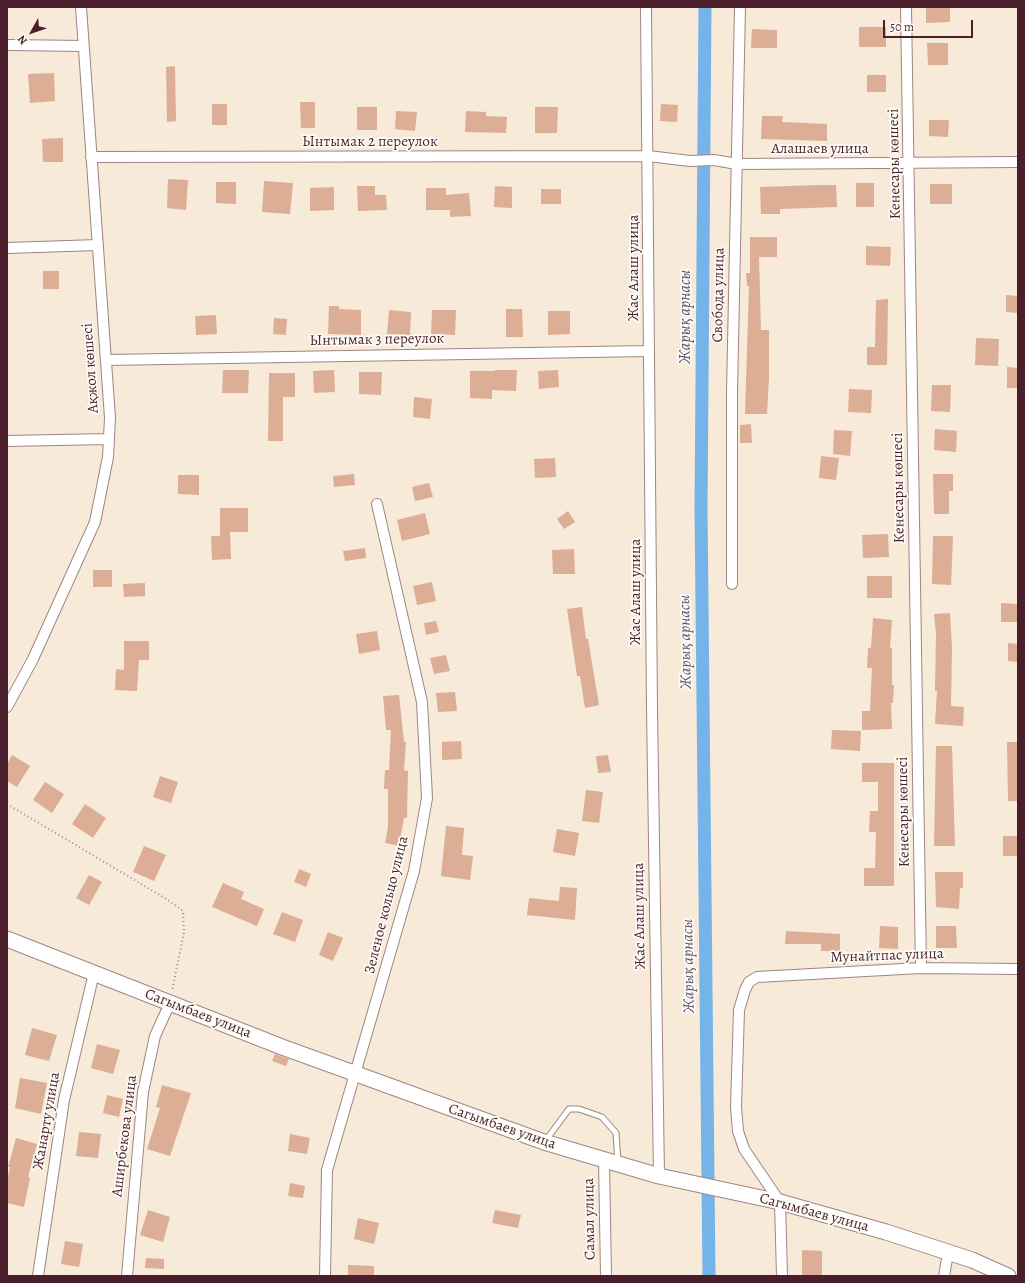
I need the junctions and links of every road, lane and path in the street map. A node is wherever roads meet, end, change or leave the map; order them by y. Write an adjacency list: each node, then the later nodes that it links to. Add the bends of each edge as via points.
1 (81, 7): 6 (street, Ақжол көшесі)
2 (646, 7): 7 (street, Жас Алаш улица)
3 (740, 7): 11 (street, Свобода улица)
4 (906, 7): 10 (street, Кенесары көшесі)
5 (7, 45): 6 (street)
6 (84, 46): 8 (street, Ақжол көшесі)
7 (648, 156): 8 (street, Ынтымак 2 переулок); 11 (street, Алашаев улица); 14 (street, Жас Алаш улица)
8 (91, 157): 12 (street, Ақжол көшесі)
9 (1018, 162): 10 (street, Алашаев улица)
10 (910, 163): 11 (street, Алашаев улица); 23 (street, Кенесары көшесі)
11 (737, 164): 19 (street, Свобода улица, via 732,400)
12 (98, 245): 13 (street); 15 (street, Ақжол көшесі)
13 (7, 248)
14 (649, 350): 15 (street, Ынтымак 3 переулок); 30 (street, Жас Алаш улица)
15 (106, 360): 16 (street, Ақжол көшесі)
16 (109, 439): 17 (street); 20 (street, Ақжол көшесі, via 108,457 95,522 33,659)
17 (7, 441)
18 (377, 504): 27 (street, Зеленое кольцо улица, via 422,702 427,798 414,871)
19 (732, 584)
20 (7, 707)
21 (7, 804): 26 (path, via 168,900 182,911 184,932)
22 (7, 939): 25 (street, Сагымбаев улица)
23 (921, 968): 24 (street, Мунайтпас улица); 31 (street, Мунайтпас улица, via 757,977 749,982 739,1010 738,1131 744,1150)
24 (1018, 969)
25 (94, 973): 26 (street, Сагымбаев улица); 33 (street, Жанарту улица, via 64,1100)
26 (170, 1003): 27 (street, Сагымбаев улица); 34 (street, Аширбекова улица, via 155,1036 143,1092)
27 (355, 1074): 28 (street, Сагымбаев улица); 35 (street, Зеленое кольцо улица, via 327,1170)
28 (544, 1142): 29 (street, Сагымбаев улица); 29 (lane, via 569,1109 579,1109 602,1117 616,1133)
29 (611, 1162): 30 (street, Сагымбаев улица); 36 (street, Самал улица)
30 (659, 1176): 31 (street, Сагымбаев улица)
31 (780, 1202): 32 (street, Сагымбаев улица); 37 (street)
32 (948, 1252): 38 (street); 39 (street, Сагымбаев улица)
33 (38, 1276)
34 (127, 1276)
35 (325, 1276)
36 (606, 1276)
37 (782, 1276)
38 (944, 1276)
39 (1008, 1276)

